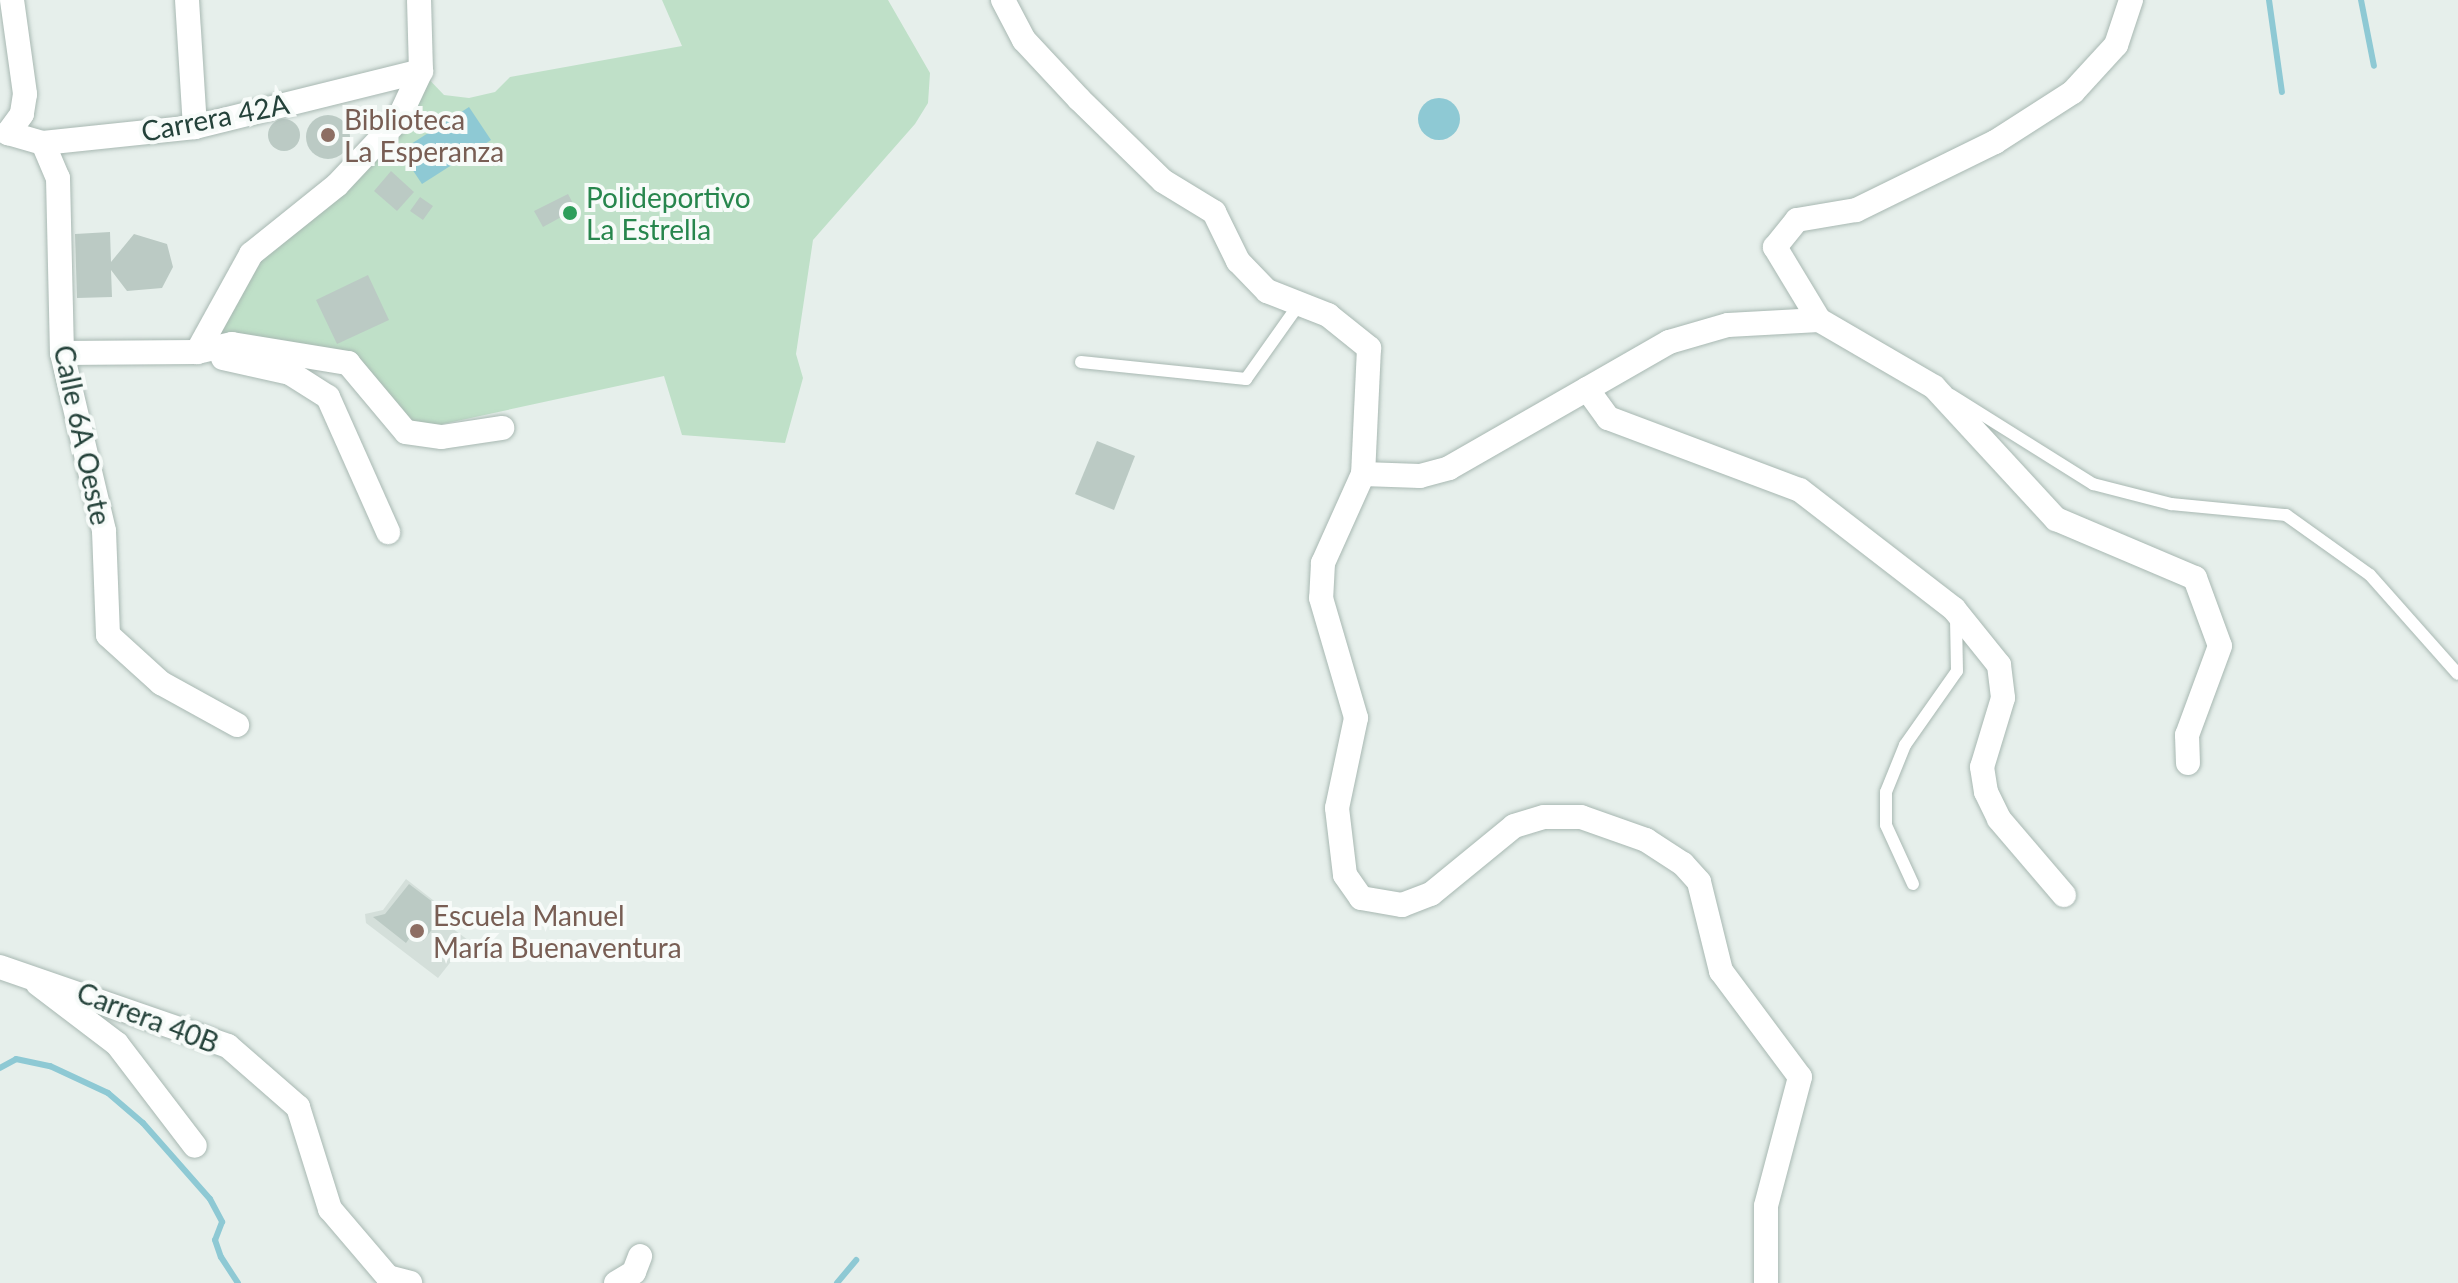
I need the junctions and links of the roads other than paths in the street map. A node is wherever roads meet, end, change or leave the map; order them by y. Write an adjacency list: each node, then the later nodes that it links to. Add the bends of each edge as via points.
1 (12, 0): 6 (street)
2 (187, 0): 8 (street)
3 (419, 0): 7 (street)
4 (1003, 0): 10 (street, via 1024,40 1079,99 1163,181 1214,212 1238,261)
5 (2131, 0): 11 (street, via 2116,45 2048,109 1865,206 1814,213 1779,235 1775,247)
6 (10, 59): 9 (street, Carrera 42A, via 22,114 8,133)
7 (421, 71): 8 (street, Carrera 42A); 12 (street, via 398,120 337,185 251,254)
8 (195, 127): 9 (street, Carrera 42A)
9 (43, 143): 13 (street, Calle 6A Oeste, via 58,178)
10 (1297, 307): 14 (lane, via 1246,379); 18 (street, via 1328,315 1369,348 1373,380)
11 (1819, 320): 15 (street); 16 (street, via 1728,325 1669,342)
12 (197, 352): 13 (street); 17 (street, via 232,344 348,363 406,432 442,437); 19 (street, via 290,373 328,397)
13 (62, 353): 22 (street, Calle 6A Oeste, via 104,531 108,635 161,683)
14 (1081, 362)
15 (1934, 387): 21 (lane, via 2093,484 2171,504 2286,515 2370,575); 23 (street, via 2056,519 2195,578 2220,656 2187,735)
16 (1587, 389): 18 (street, via 1449,468 1420,476); 20 (street, via 1608,418 1800,490)
17 (502, 428)
18 (1363, 474): 32 (street, via 1323,563 1321,598 1356,718 1337,808 1345,875 1361,898 1402,905 1431,894 1514,826 1544,817 1581,817 1646,840 1683,864 1699,882 1721,971 1800,1077 1766,1206)
19 (388, 532)
20 (1954, 609): 24 (lane, via 1957,671 1905,745 1886,792 1886,825); 25 (street, via 2002,675 1982,767 1986,792 1999,819)
21 (2458, 674)
22 (226, 720)
23 (2188, 763)
24 (1913, 884)
25 (2064, 895)
26 (0, 967): 27 (street, Carrera 40B)
27 (29, 973): 28 (street, via 117,1044); 30 (street, Carrera 40B, via 228,1046 298,1107 338,1219 388,1277)
28 (195, 1146)
29 (640, 1256): 31 (street, via 634,1272)
30 (410, 1283)
31 (616, 1283)
32 (1766, 1283)

